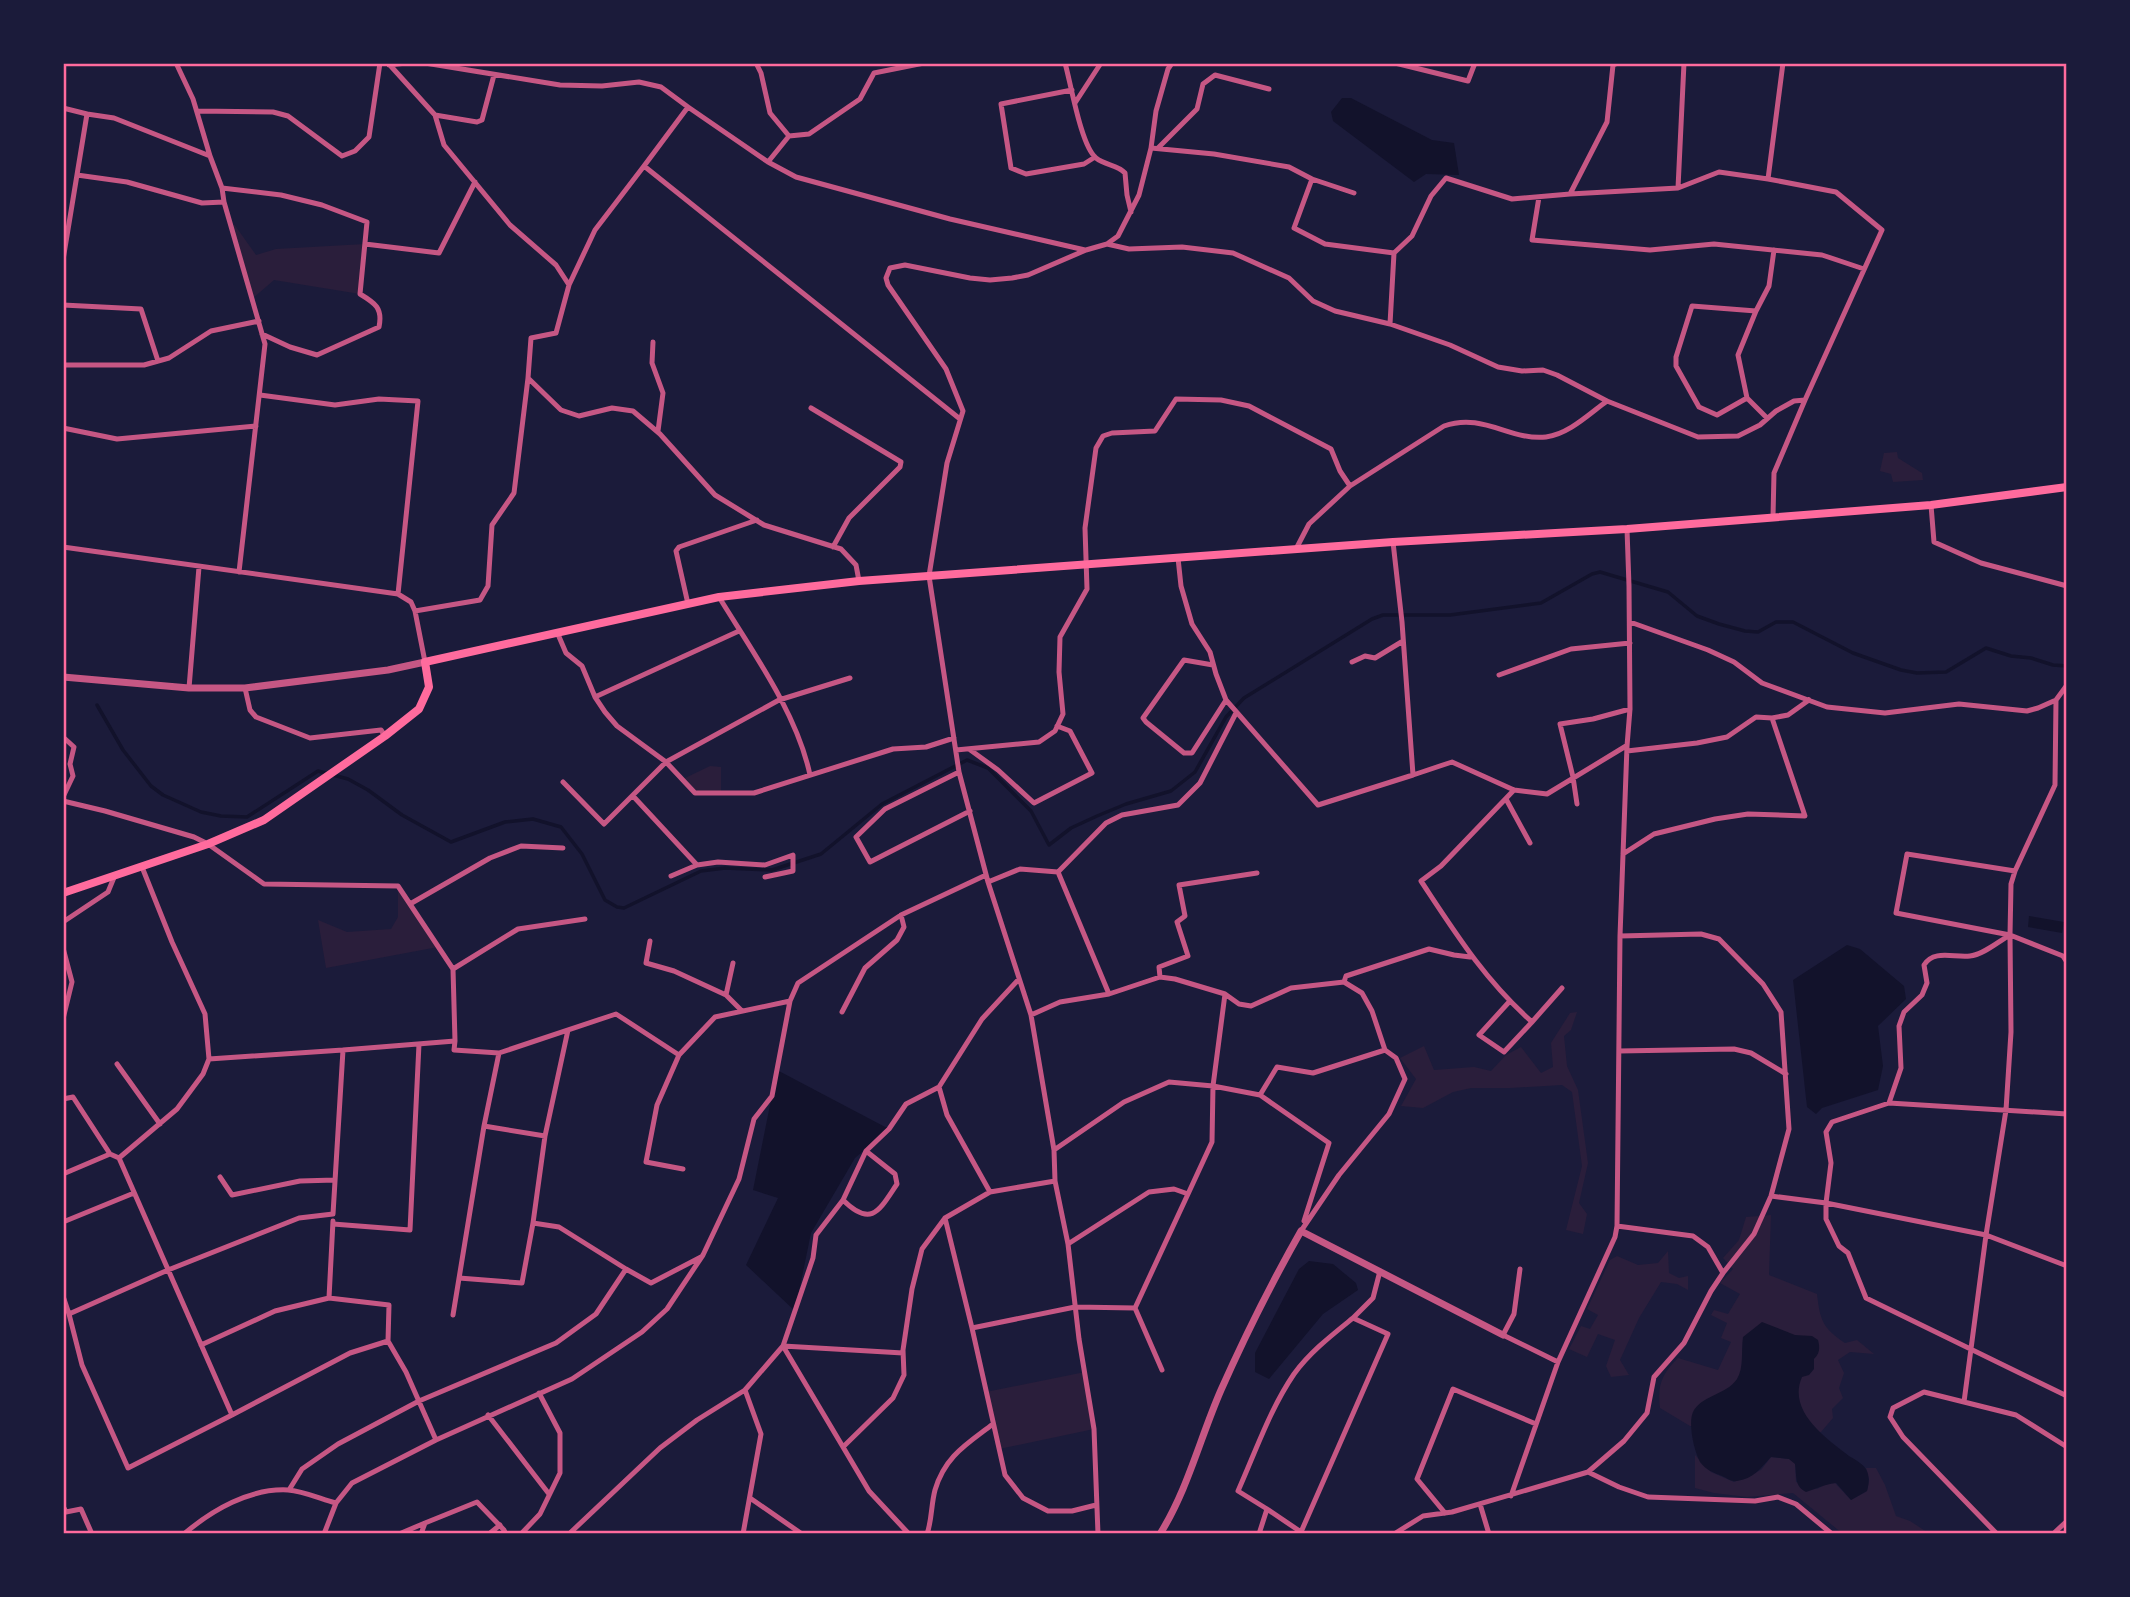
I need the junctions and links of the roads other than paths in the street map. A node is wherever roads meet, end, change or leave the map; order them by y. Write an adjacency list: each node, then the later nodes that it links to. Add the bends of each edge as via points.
1 (176, 63): 21 (street)
2 (384, 63): 3 (street); 21 (street, via 369,137 342,156 288,116); 23 (street)
3 (407, 63)
4 (425, 63): 15 (street)
5 (756, 63): 24 (street, via 771,113)
6 (924, 63): 24 (street, via 874,73 860,99 809,134)
7 (1065, 63): 17 (street)
8 (1101, 63): 18 (street)
9 (1172, 63): 25 (street, via 1156,111)
10 (1395, 63): 11 (street, via 1468,81)
11 (1475, 63)
12 (1618, 63): 37 (street, via 1613,65 1607,122)
13 (1684, 63): 35 (street)
14 (1783, 63): 32 (street)
15 (494, 75): 19 (street, via 560,85 639,82 660,87); 23 (street, via 482,120)
16 (1269, 89): 25 (street, via 1215,75 1203,84 1196,109)
17 (1072, 90): 18 (street); 27 (street, via 1001,104 1011,168 1026,174 1084,164)
18 (1076, 103): 27 (street, via 1087,145)
19 (688, 107): 28 (street); 29 (street)
20 (63, 108): 22 (street)
21 (197, 111): 26 (street)
22 (87, 114): 26 (street, via 114,118); 30 (street)
23 (435, 115): 33 (street, via 444,145)
24 (789, 136): 28 (street)
25 (1155, 148): 31 (street, via 1289,167); 40 (street)
26 (210, 156): 34 (street)
27 (1095, 157): 40 (street, via 1125,173)
28 (768, 162): 43 (street, via 796,177)
29 (644, 166): 48 (street, via 595,230); 64 (street)
30 (77, 175): 39 (street, via 127,182 202,203); 46 (street)
31 (1312, 179): 36 (street); 45 (street, via 1294,228 1325,244)
32 (1768, 179): 35 (street, via 1719,172); 47 (street, via 1836,192 1882,230)
33 (475, 183): 41 (street, via 439,253); 48 (street, via 510,225 556,265)
34 (222, 188): 39 (street); 41 (street, via 281,195 367,222)
35 (1678, 188): 37 (street)
36 (1354, 193)
37 (1570, 194): 38 (street)
38 (1539, 197): 44 (street, via 1532,240 1650,250 1714,244); 45 (street, via 1512,200 1446,178 1431,196 1412,236)
39 (224, 202): 51 (street)
40 (1131, 212): 42 (street, via 1118,236)
41 (365, 244): 53 (street, via 360,294 374,303 381,316 379,327 317,355)
42 (1107, 244): 43 (street); 52 (street, via 1233,253 1289,278 1313,301 1335,311)
43 (1086, 250): 64 (street, via 1012,278 980,279 905,265 890,268 888,285 946,369 963,411)
44 (1774, 250): 47 (street, via 1822,255); 50 (street, via 1769,286)
45 (1394, 253): 52 (street)
46 (63, 260)
47 (1864, 269): 60 (street)
48 (569, 285): 57 (street, via 556,333 531,338)
49 (63, 305): 55 (street, via 141,309)
50 (1756, 311): 59 (street, via 1738,355); 59 (street, via 1692,306 1676,357 1676,366 1699,407 1717,415)
51 (259, 321): 53 (street); 55 (street, via 211,331)
52 (1390, 324): 61 (street, via 1498,367 1557,374)
53 (262, 334): 58 (street)
54 (653, 342): 67 (street, via 652,363 663,393)
55 (158, 361): 56 (street)
56 (63, 365)
57 (528, 377): 67 (street, via 561,410 579,416 612,408 633,411); 88 (street, via 514,493 492,525 488,586 480,600)
58 (260, 395): 65 (street); 85 (street, via 335,405 379,399 418,401)
59 (1747, 398): 63 (street)
60 (1805, 400): 63 (street, via 1794,401); 71 (street, via 1774,473)
61 (1607, 401): 63 (street, via 1698,437 1738,436); 68 (street, via 1569,429 1546,437 1469,421 1453,423)
62 (811, 408): 76 (street, via 901,462 849,518)
63 (1767, 418)
64 (960, 419): 82 (street, via 947,463)
65 (256, 426): 66 (street, via 117,439); 81 (street)
66 (63, 428)
67 (658, 432): 72 (street, via 715,495)
68 (1350, 486): 77 (street, via 1309,524); 79 (street, via 1331,449 1250,406 1176,398 1155,431 1112,433 1103,436 1096,447 1085,528)
69 (2067, 487): 70 (main road)
70 (1931, 505): 71 (main road); 84 (street, via 1934,542 1981,563)
71 (1773, 517): 73 (main road)
72 (757, 520): 76 (street); 87 (street, via 679,547 676,551)
73 (1627, 528): 74 (main road); 89 (street)
74 (1393, 542): 77 (main road); 92 (street)
75 (63, 547): 80 (street)
76 (833, 547): 83 (street, via 856,565)
77 (1296, 549): 78 (main road)
78 (1178, 558): 79 (main road); 96 (street, via 1192,624)
79 (1086, 565): 82 (main road); 111 (street, via 1087,589 1060,637 1063,714)
80 (199, 567): 81 (street); 101 (street)
81 (239, 572): 85 (street)
82 (929, 576): 83 (main road); 114 (street)
83 (859, 582): 86 (main road)
84 (2067, 586)
85 (398, 594): 88 (street, via 411,602)
86 (719, 597): 87 (main road); 90 (street)
87 (688, 604): 91 (main road)
88 (415, 611): 94 (street)
89 (1630, 622): 93 (street); 106 (street, via 1717,654 1762,683)
90 (739, 631): 103 (street); 104 (street)
91 (557, 632): 94 (main road); 103 (street, via 566,653 582,666)
92 (1403, 641): 95 (street, via 1375,658 1365,656); 121 (street)
93 (1630, 643): 97 (street, via 1571,649); 108 (street)
94 (425, 662): 102 (street); 112 (main road, via 429,687 423,702)
95 (1352, 662)
96 (1213, 665): 105 (street); 105 (street, via 1184,660 1143,718 1184,753 1192,752)
97 (1499, 675)
98 (63, 677): 101 (street)
99 (849, 678): 104 (street)
100 (2067, 685): 107 (street)
101 (189, 688): 102 (street)
102 (245, 688): 112 (street, via 256,717 310,738 381,730)
103 (595, 698): 118 (street, via 617,726)
104 (779, 700): 118 (street); 120 (street, via 805,752)
105 (1226, 700): 109 (street)
106 (1809, 700): 107 (street, via 1827,707 1885,713 1959,704 2026,710); 110 (street, via 1788,715)
107 (2056, 700): 136 (street, via 2055,785)
108 (1630, 709): 116 (street); 122 (street, via 1560,724)
109 (1236, 713): 121 (street, via 1318,805); 137 (street, via 1200,783 1178,805 1122,815 1107,823)
110 (1772, 718): 116 (street, via 1756,717 1727,737); 133 (street, via 1805,816 1748,814 1715,819 1654,834)
111 (1057, 726): 115 (street, via 1039,742); 115 (street, via 1070,731 1092,773 1034,803)
112 (385, 736): 131 (main road, via 264,820)
113 (63, 737): 126 (street, via 74,747 73,776)
114 (954, 738): 117 (street); 120 (street, via 926,747 893,749)
115 (969, 748): 117 (street)
116 (1627, 748): 122 (street); 133 (street)
117 (956, 753): 119 (street)
118 (666, 762): 120 (street, via 695,793 754,793); 125 (street)
119 (959, 770): 129 (street); 129 (street, via 885,809 856,837 870,862)
120 (810, 775)
121 (1413, 775): 124 (street, via 1452,762)
122 (1573, 777): 124 (street, via 1547,794); 128 (street)
123 (562, 782): 125 (street, via 604,824)
124 (1514, 790): 127 (street)
125 (633, 796): 134 (street)
126 (63, 799): 131 (street)
127 (1506, 800): 130 (street); 152 (street, via 1421,881)
128 (1577, 804)
129 (970, 811): 142 (street)
130 (1530, 843)
131 (208, 844): 135 (main road); 144 (street, via 264,884 398,886)
132 (564, 848): 144 (street, via 521,846 490,858)
133 (1623, 854): 149 (street)
134 (696, 865): 140 (street); 141 (street, via 765,865 793,855 793,871)
135 (142, 867): 139 (main road); 178 (street, via 205,1014)
136 (2015, 871): 148 (street); 148 (street, via 1907,854 1896,913)
137 (1058, 872): 142 (street, via 1020,869); 160 (street)
138 (1257, 873): 156 (street, via 1179,885 1185,916 1177,922 1188,956 1159,967)
139 (115, 875): 143 (main road); 147 (street, via 108,892)
140 (671, 876)
141 (765, 877)
142 (987, 879): 145 (street); 157 (street)
143 (63, 893)
144 (410, 904): 155 (street)
145 (901, 915): 163 (street, via 798,983); 166 (street, via 904,927 897,940 864,968)
146 (585, 919): 155 (street, via 518,929)
147 (63, 922)
148 (2010, 935): 153 (street, via 2063,956); 185 (street, via 1973,957 1928,958 1924,965 1927,984 1904,1012 1899,1026 1901,1068); 186 (street)
149 (1620, 936): 175 (street); 180 (street, via 1701,934 1719,939 1763,984 1781,1012)
150 (650, 941): 161 (street, via 646,963)
151 (63, 948): 168 (street, via 72,982)
152 (1470, 957): 158 (street, via 1429,949 1346,976); 164 (street)
153 (2067, 962)
154 (733, 963): 161 (street)
155 (453, 969): 171 (street)
156 (1160, 977): 160 (street); 162 (street)
157 (1019, 979): 167 (street); 182 (street, via 982,1019)
158 (1344, 982): 162 (street, via 1291,988 1251,1006); 174 (street, via 1362,993)
159 (1562, 988): 169 (street)
160 (1109, 994): 167 (street, via 1059,1002)
161 (726, 995): 165 (street)
162 (1225, 995): 181 (street)
163 (790, 1001): 165 (street); 215 (street, via 772,1096 754,1119 739,1179)
164 (1509, 1002): 169 (street); 169 (street, via 1479,1035 1504,1052)
165 (742, 1011): 177 (street, via 715,1017)
166 (842, 1012)
167 (1031, 1015): 191 (street)
168 (63, 1019)
169 (1532, 1022)
170 (568, 1030): 176 (street); 177 (street, via 616,1014); 190 (street)
171 (455, 1041): 172 (street); 176 (street, via 454,1050)
172 (419, 1044): 173 (street); 210 (street, via 410,1230)
173 (343, 1050): 178 (street); 198 (street)
174 (1385, 1050): 183 (street, via 1313,1073 1277,1067); 212 (street, via 1396,1058 1405,1079 1395,1102)
175 (1619, 1051): 180 (street, via 1734,1049 1751,1053); 211 (street)
176 (499, 1053): 189 (street)
177 (679, 1055): 195 (street, via 657,1105 646,1162)
178 (209, 1059): 188 (street, via 177,1109)
179 (117, 1064): 188 (street)
180 (1786, 1074): 203 (street, via 1789,1129)
181 (1213, 1086): 183 (street); 191 (street, via 1169,1082 1124,1102); 202 (street, via 1212,1142)
182 (939, 1087): 192 (street, via 906,1104); 200 (street, via 947,1115)
183 (1260, 1095): 212 (street, via 1329,1143)
184 (63, 1099): 193 (street, via 73,1097)
185 (1889, 1104): 186 (street); 205 (street, via 1832,1122 1826,1132 1830,1163)
186 (2006, 1110): 187 (street); 213 (street)
187 (2067, 1114)
188 (160, 1124): 194 (street)
189 (484, 1126): 190 (street); 222 (street)
190 (545, 1136): 209 (street)
191 (1054, 1150): 199 (street)
192 (866, 1151): 204 (street); 204 (street, via 895,1174 897,1184 879,1212 868,1215)
193 (110, 1154): 194 (street); 196 (street)
194 (119, 1158): 201 (street)
195 (683, 1169)
196 (63, 1174)
197 (220, 1177): 198 (street, via 232,1195 300,1181)
198 (335, 1180): 206 (street)
199 (1055, 1181): 200 (street); 214 (street)
200 (990, 1192): 207 (street)
201 (134, 1193): 208 (street); 219 (street)
202 (1188, 1194): 214 (street, via 1174,1189 1149,1192); 226 (street)
203 (1771, 1196): 205 (street); 221 (street, via 1754,1234)
204 (843, 1200): 234 (street, via 816,1235 813,1258)
205 (1826, 1203): 213 (street); 235 (street, via 1829,1228 1848,1253 1866,1298)
206 (333, 1214): 210 (street); 219 (street, via 299,1218)
207 (945, 1218): 230 (street); 236 (street, via 922,1249)
208 (63, 1222)
209 (533, 1223): 217 (street, via 559,1227); 222 (street, via 522,1283)
210 (333, 1224): 224 (street)
211 (1617, 1226): 221 (street, via 1693,1236 1708,1247); 237 (street)
212 (1301, 1231): 220 (street); 280 (street, via 1221,1389 1173,1514)
213 (1986, 1235): 216 (street); 235 (street)
214 (1068, 1244): 225 (street)
215 (704, 1255): 217 (street, via 651,1283); 240 (street, via 667,1309 642,1332 572,1379)
216 (2067, 1266)
217 (626, 1269): 242 (street, via 596,1314 556,1343)
218 (1520, 1269): 231 (street, via 1514,1314)
219 (168, 1270): 227 (street); 233 (street)
220 (1380, 1271): 229 (street, via 1373,1298); 231 (street)
221 (1723, 1273): 251 (street, via 1684,1343 1654,1377 1647,1413 1624,1441)
222 (458, 1278): 228 (street)
223 (63, 1296): 227 (street)
224 (329, 1298): 232 (street, via 390,1305); 233 (street, via 275,1311)
225 (1075, 1307): 226 (street); 230 (street); 258 (street, via 1094,1429)
226 (1135, 1308): 238 (street)
227 (69, 1314): 244 (street, via 82,1365 128,1468)
228 (453, 1315)
229 (1353, 1318): 260 (street, via 1294,1374 1270,1418 1238,1491); 265 (street, via 1388,1334)
230 (972, 1328): 246 (street)
231 (1503, 1335): 237 (street)
232 (388, 1341): 242 (street); 244 (street, via 350,1353)
233 (201, 1345): 244 (street)
234 (783, 1346): 236 (street); 239 (street); 249 (street)
235 (1971, 1349): 241 (street); 243 (street)
236 (904, 1353): 249 (street, via 904,1375 893,1398)
237 (1558, 1362): 247 (street)
238 (1163, 1370)
239 (746, 1390): 255 (street, via 761,1434); 274 (street, via 660,1448)
240 (539, 1394): 245 (street); 253 (street, via 559,1433 560,1473)
241 (2067, 1396)
242 (419, 1401): 248 (street); 252 (street, via 338,1444 302,1469)
243 (1964, 1402): 250 (street, via 2016,1415); 285 (street, via 1924,1392 1893,1408 1890,1417 1903,1437)
244 (232, 1415)
245 (488, 1415): 248 (street); 253 (street)
246 (993, 1424): 258 (street, via 1005,1475 1023,1499 1048,1511); 278 (street, via 950,1458 936,1489)
247 (1536, 1424): 254 (street); 261 (street, via 1453,1389 1417,1479)
248 (436, 1440): 256 (street, via 352,1483)
249 (843, 1447): 277 (street, via 869,1491)
250 (2067, 1447)
251 (1588, 1472): 254 (street); 284 (street, via 1648,1497 1755,1501 1778,1497 1796,1504)
252 (289, 1490): 256 (street); 267 (street, via 258,1492 209,1514)
253 (549, 1494): 273 (street, via 540,1514)
254 (1511, 1496): 257 (street)
255 (750, 1498): 275 (street); 276 (street)
256 (336, 1503): 268 (street)
257 (1480, 1504): 261 (street); 283 (street)
258 (1096, 1505): 279 (street)
259 (63, 1506): 266 (street, via 66,1511 80,1508)
260 (1267, 1509): 265 (street); 281 (street)
261 (1445, 1513): 282 (street, via 1423,1516)
262 (2067, 1521): 286 (street)
263 (425, 1523): 264 (street, via 477,1502); 269 (street); 270 (street)
264 (499, 1525): 271 (street); 272 (street)
265 (1303, 1533)
266 (92, 1534)
267 (184, 1534)
268 (324, 1534)
269 (399, 1534)
270 (421, 1534)
271 (489, 1534)
272 (506, 1534)
273 (521, 1534)
274 (569, 1534)
275 (743, 1534)
276 (802, 1534)
277 (909, 1534)
278 (927, 1534)
279 (1098, 1534)
280 (1160, 1534)
281 (1259, 1534)
282 (1394, 1534)
283 (1489, 1534)
284 (1832, 1534)
285 (1997, 1534)
286 (2053, 1534)

